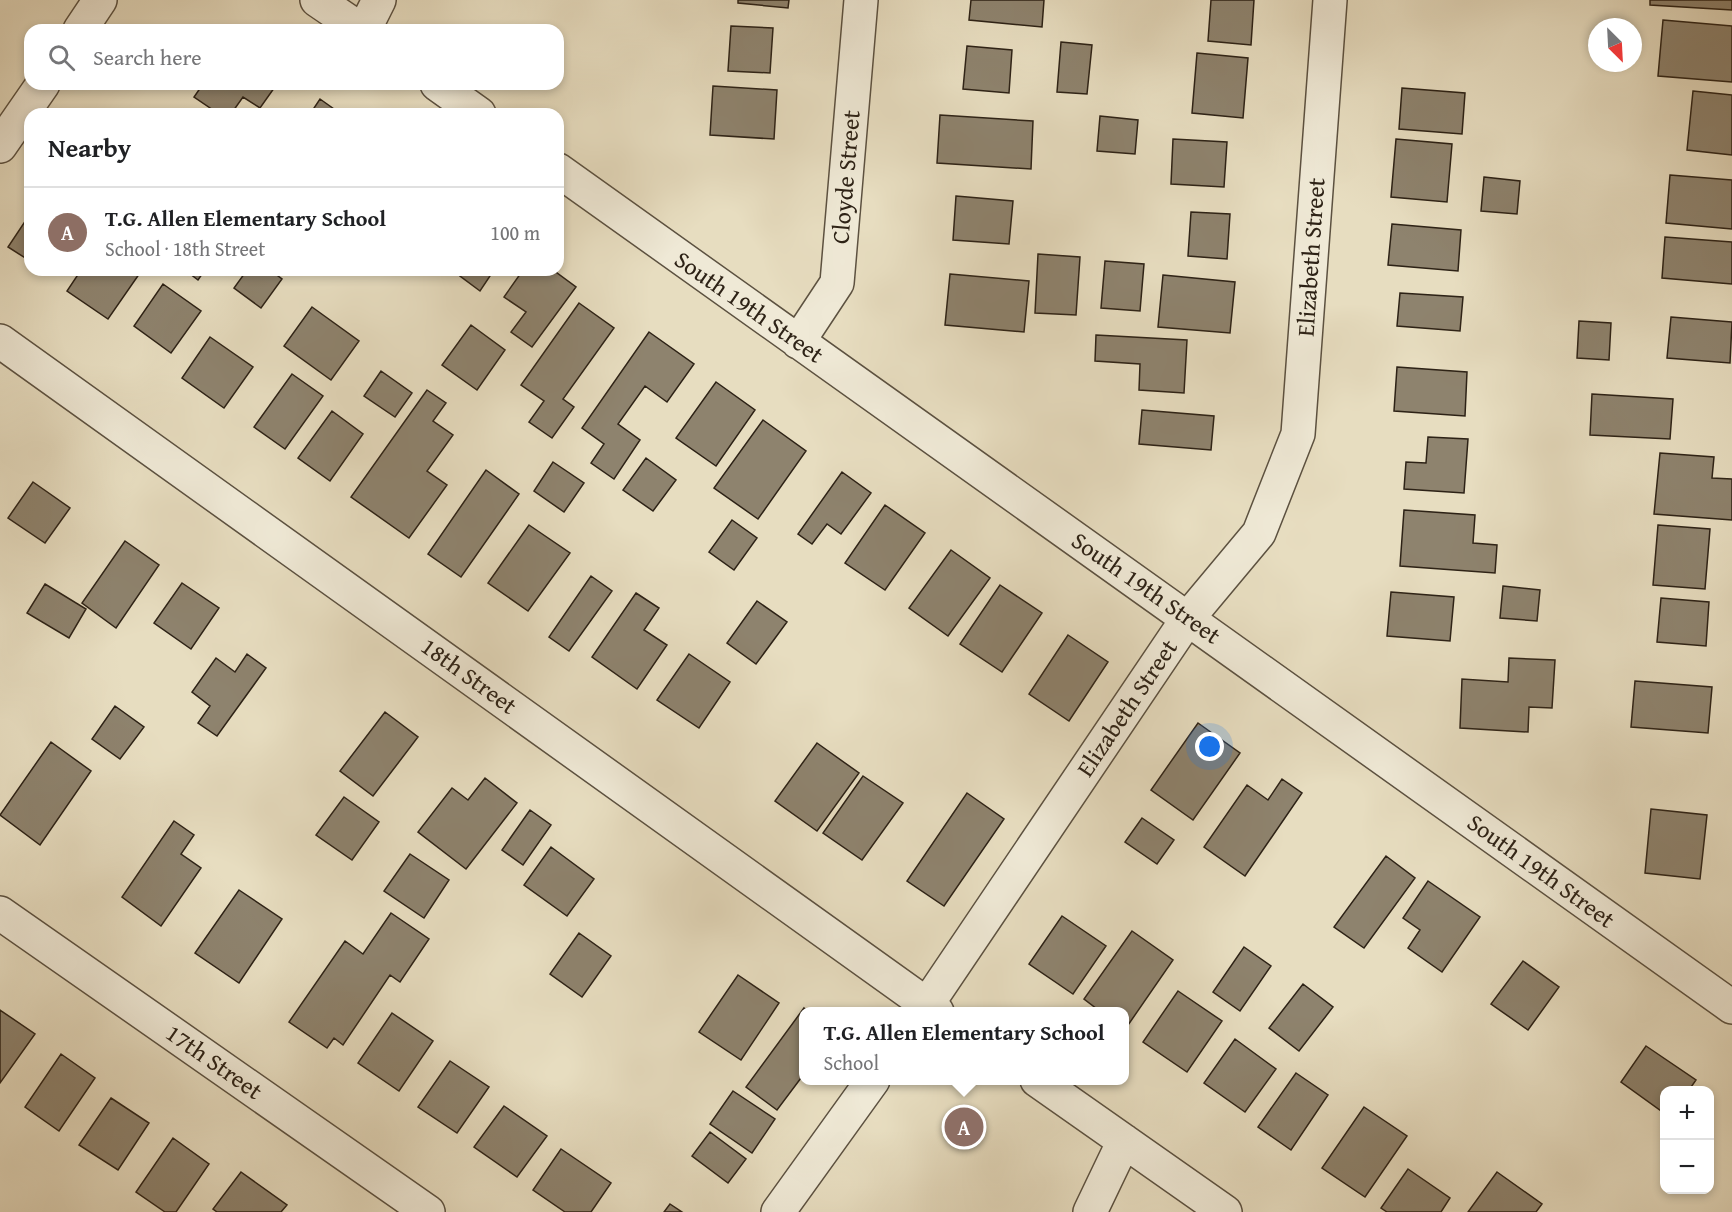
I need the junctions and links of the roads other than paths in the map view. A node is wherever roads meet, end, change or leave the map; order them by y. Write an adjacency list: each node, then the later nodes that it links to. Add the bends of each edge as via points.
1 (100, 0): 6 (street)
2 (317, 0): 7 (street)
3 (379, 0): 8 (street)
4 (861, 0): 17 (street, Cloyde Street, via 837,284)
5 (1330, 0): 18 (street, Elizabeth Street, via 1298,434 1259,533)
6 (84, 24)
7 (353, 24)
8 (365, 24)
9 (39, 90): 11 (street)
10 (445, 90): 12 (street)
11 (26, 108)
12 (471, 108)
13 (24, 111): 14 (street)
14 (0, 146)
15 (564, 175): 17 (street, South 19th Street)
16 (0, 341): 21 (street, 18th Street)
17 (798, 342): 18 (street, South 19th Street)
18 (1188, 618): 20 (street, South 19th Street); 22 (street, Elizabeth Street)
19 (0, 913): 26 (street, 17th Street)
20 (1729, 996)
21 (926, 1007)
22 (930, 1007)
23 (869, 1085): 27 (street)
24 (1044, 1085): 25 (street)
25 (1124, 1141): 28 (street); 29 (street)
26 (428, 1212)
27 (778, 1212)
28 (1090, 1212)
29 (1225, 1212)

